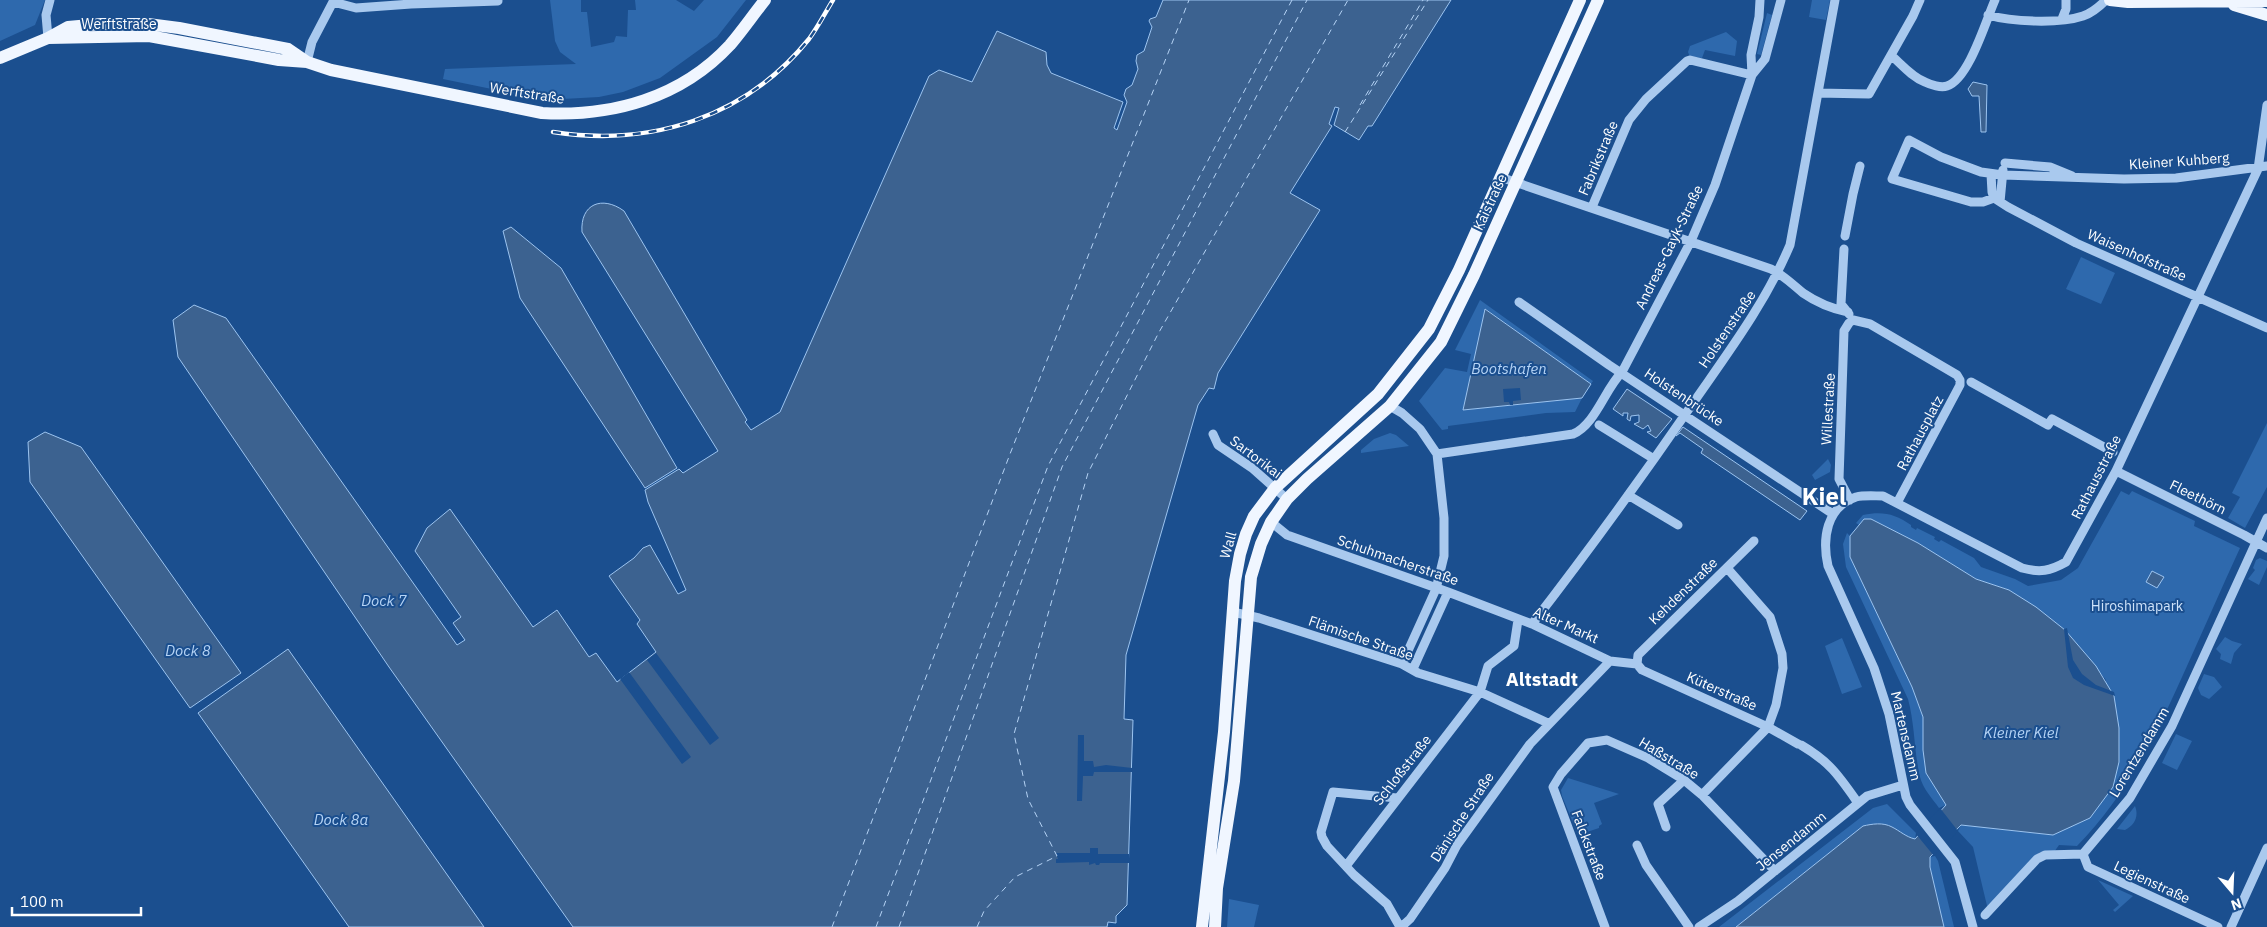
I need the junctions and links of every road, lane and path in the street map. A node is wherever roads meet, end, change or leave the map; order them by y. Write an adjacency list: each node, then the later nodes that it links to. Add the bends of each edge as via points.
1 (50, 0): 20 (street, via 46,15)
2 (765, 0): 23 (main road, Werftstraße, via 730,46 699,73 664,93 631,106 600,112 573,115 542,113 331,70)
3 (1580, 0): 33 (main road, Kaistraße)
4 (1598, 0): 34 (main road, Kaistraße)
5 (1760, 0): 24 (street, Andreas-Gayk-Straße, via 1751,55)
6 (1781, 0): 24 (street, Andreas-Gayk-Straße, via 1765,59)
7 (1835, 0): 25 (street, Holstenstraße)
8 (1920, 0): 21 (street)
9 (1995, 0): 17 (street)
10 (2066, 0): 19 (street)
11 (2106, 0): 19 (street, via 2083,16)
12 (2110, 0): 15 (main road)
13 (334, 1): 14 (street, via 356,8); 23 (street, via 312,42)
14 (498, 1)
15 (2220, 1): 16 (main road); 18 (main road)
16 (2267, 1)
17 (1988, 15): 19 (street); 21 (street, via 1965,68 1957,80 1947,86 1913,76)
18 (2267, 15)
19 (2062, 19)
20 (48, 38): 22 (main road, Werftstraße); 23 (main road, Werftstraße, via 149,36 279,60)
21 (1892, 56): 25 (street, via 1869,94)
22 (0, 58)
23 (307, 62)
24 (1752, 77): 36 (street, Fabrikstraße, via 1687,61 1646,99 1629,120); 38 (street, Andreas-Gayk-Straße, via 1715,185)
25 (1818, 93): 40 (street, Holstenstraße, via 1790,245)
26 (2267, 105): 29 (street, Rathausstraße)
27 (2005, 163): 30 (street); 31 (street); 32 (street, Kleiner Kuhberg, via 2050,167)
28 (1860, 166): 37 (street)
29 (2264, 168): 32 (street, Kleiner Kuhberg, via 2176,178); 41 (street, Rathausstraße)
30 (1991, 174): 31 (street, Kleiner Kuhberg); 35 (street, via 1992,192); 35 (street, Kleiner Kuhberg, via 1942,157 1908,140 1892,179 1971,202)
31 (2003, 175): 32 (street, Kleiner Kuhberg); 35 (street)
32 (2073, 176)
33 (1500, 177): 34 (street); 48 (main road, Kaistraße, via 1429,329)
34 (1516, 183): 36 (street); 49 (main road, Kaistraße, via 1441,342)
35 (1997, 200): 41 (street, Waisenhofstraße, via 2076,243)
36 (1592, 207): 38 (street)
37 (1845, 236)
38 (1691, 241): 40 (street); 46 (street, Andreas-Gayk-Straße)
39 (1844, 249): 43 (street, via 1841,304)
40 (1779, 273): 43 (street, via 1806,294); 50 (street, Holstenstraße, via 1754,318)
41 (2197, 296): 45 (street, Waisenhofstraße); 56 (street, Rathausstraße)
42 (1520, 302): 46 (street, Holstenbrücke)
43 (1848, 312): 44 (street)
44 (1854, 320): 60 (street, Willestraße, via 1844,331 1839,471 1839,479); 61 (street, Rathausplatz, via 1870,324 1957,374 1960,380)
45 (2267, 328)
46 (1622, 372): 50 (street, Holstenbrücke); 54 (street, Andreas-Gayk-Straße, via 1580,431)
47 (1971, 382): 53 (street, via 2048,425 2052,418)
48 (1378, 394): 49 (street); 57 (main road, Wall)
49 (1390, 406): 54 (street, via 1408,418); 59 (main road)
50 (1686, 414): 55 (street, Holstenstraße); 62 (street, Holstenbrücke)
51 (1599, 425): 55 (street)
52 (1213, 434): 57 (street, Sartorikai, via 1218,445)
53 (2113, 452)
54 (1437, 454): 70 (street, via 1444,518 1444,556)
55 (1654, 459): 58 (street, Holstenstraße)
56 (2116, 471): 61 (street, Rathausstraße, via 2066,562 2052,570 2037,572 2022,568); 67 (street, Fleethörn)
57 (1275, 488): 59 (street, Sartorikai); 72 (main road, Wall, via 1254,516 1246,534 1238,563)
58 (1628, 495): 65 (street); 75 (street, Holstenstraße)
59 (1287, 499): 64 (main road)
60 (1850, 500): 61 (street, Rathausstraße, via 1883,496); 62 (street)
61 (1898, 503)
62 (1833, 514): 87 (street, Martensdamm, via 1827,527 1825,553 1828,566 1874,668 1889,714)
63 (2267, 518): 67 (street, Lorentzendamm)
64 (1271, 522): 70 (street, Schuhmacherstraße, via 1287,535); 73 (main road, via 1252,572)
65 (1678, 526)
66 (1754, 541): 69 (street, Kehdenstraße)
67 (2256, 542): 68 (street, Fleethörn); 94 (street, Lorentzendamm, via 2172,726 2130,798)
68 (2267, 548)
69 (1727, 568): 78 (street, Kehdenstraße, via 1638,655); 82 (street, via 1770,617 1779,645 1783,668 1781,683)
70 (1436, 589): 71 (street, Schuhmacherstraße); 77 (street)
71 (1448, 592): 74 (street, Schuhmacherstraße); 79 (street)
72 (1233, 612): 73 (street, Flämische Straße); 83 (main road, Wall)
73 (1247, 615): 77 (street, Flämische Straße); 84 (main road)
74 (1518, 620): 75 (street, Alter Markt); 80 (street, Alter Markt, via 1514,646 1488,666)
75 (1532, 624): 76 (street, Alter Markt)
76 (1610, 661): 78 (street, Alter Markt); 81 (street)
77 (1402, 664): 79 (street, Flämische Straße)
78 (1637, 664): 82 (street, Küterstraße, via 1642,670)
79 (1413, 669): 80 (street, Flämische Straße)
80 (1480, 692): 81 (street); 89 (street, Schloßstraße)
81 (1548, 723): 100 (street, Dänische Straße, via 1496,789 1410,919)
82 (1768, 727): 88 (street); 90 (street, Küterstraße, via 1834,768)
83 (1222, 757): 84 (street); 98 (main road, Wall)
84 (1236, 758): 99 (main road, via 1217,888)
85 (1561, 774): 86 (street, Haßstraße, via 1588,743 1607,740 1648,758); 101 (street, Falckstraße, via 1553,788)
86 (1684, 780): 88 (street, Haßstraße); 91 (street, via 1658,804)
87 (1903, 784): 90 (street, Jensendamm, via 1876,791); 104 (street, Martensdamm, via 1910,805 1944,846 1958,870)
88 (1702, 795): 96 (street, Haßstraße)
89 (1398, 798): 95 (street, Schloßstraße); 95 (street, via 1333,792 1322,837)
90 (1858, 803): 96 (street, Jensendamm)
91 (1666, 827)
92 (1637, 845): 102 (street, via 1646,865)
93 (2267, 848): 106 (street)
94 (2083, 854): 97 (street, via 2045,854); 105 (street, Legienstraße, via 2088,868)
95 (1346, 866): 100 (street, via 1387,904)
96 (1775, 871): 103 (street, Jensendamm)
97 (1985, 915)
98 (1202, 927)
99 (1215, 927)
100 (1401, 927)
101 (1605, 927)
102 (1689, 927)
103 (1699, 927)
104 (1973, 927)
105 (2218, 927)
106 (2231, 927)

